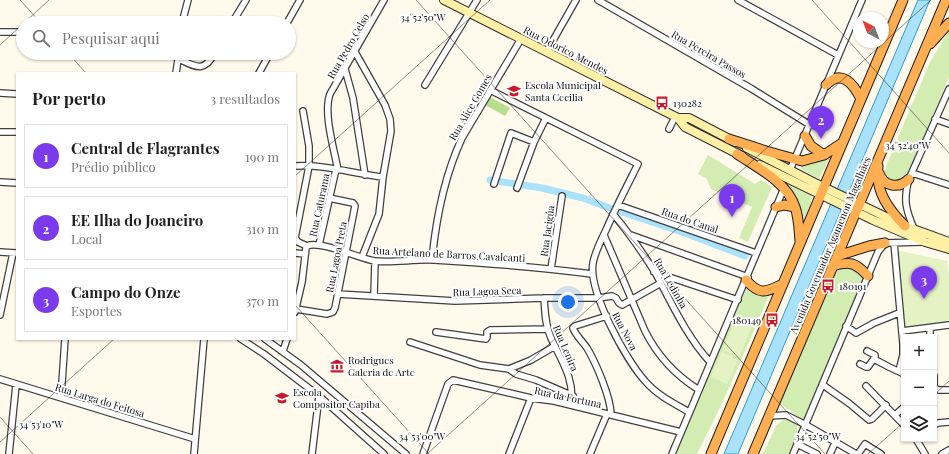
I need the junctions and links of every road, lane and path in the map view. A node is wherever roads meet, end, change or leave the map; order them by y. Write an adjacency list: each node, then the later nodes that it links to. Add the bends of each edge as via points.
1 (188, 0): 14 (street)
2 (246, 0): 15 (street)
3 (300, 0): 16 (street)
4 (384, 0): 22 (street, Rua Pedro Celso)
5 (444, 0): 13 (main road, Rua Odorico Mendes)
6 (477, 0): 13 (street)
7 (576, 0): 21 (street)
8 (598, 0): 46 (street, Rua Pereira Passos)
9 (738, 0): 24 (street)
10 (862, 0): 24 (street)
11 (903, 0): 38 (highway)
12 (946, 0): 23 (highway, Avenida Governador Agamenon Magalhães)
13 (470, 12): 20 (main road, Rua Odorico Mendes); 32 (street)
14 (184, 16)
15 (236, 16)
16 (292, 16)
17 (949, 23): 23 (highway)
18 (0, 32): 19 (street)
19 (16, 32)
20 (521, 39): 21 (main road, Rua Odorico Mendes); 35 (street, Rua Alice Gomes)
21 (547, 51): 43 (main road, Rua Odorico Mendes)
22 (355, 52): 29 (street, Rua Pedro Celso); 65 (street, via 385,105 390,120 391,131)
23 (924, 52): 54 (highway, Avenida Governador Agamenon Magalhães)
24 (838, 55): 33 (street)
25 (178, 60): 30 (street)
26 (185, 60): 27 (street, via 196,67 206,65)
27 (210, 60)
28 (266, 60): 31 (street)
29 (344, 69): 40 (street, Rua Pedro Celso); 63 (street, via 353,98)
30 (176, 72)
31 (260, 72)
32 (425, 85)
33 (826, 85): 38 (highway, via 831,80 844,79 850,82); 46 (street)
34 (949, 89): 39 (street)
35 (490, 90): 42 (street); 99 (street, Rua Alice Gomes, via 456,151 440,204)
36 (0, 93): 37 (street)
37 (16, 94)
38 (861, 99): 53 (highway)
39 (947, 99): 44 (street)
40 (327, 101): 61 (street, Rua Caturama)
41 (303, 111): 59 (street, via 309,146)
42 (546, 118): 52 (street); 78 (street, Rua Nova, via 638,164)
43 (677, 118): 47 (street); 51 (main road, Rua Odorico Mendes, via 689,118); 55 (main road, Rua Odorico Mendes, via 685,127)
44 (935, 119): 45 (street); 64 (street)
45 (949, 124)
46 (810, 125): 50 (street)
47 (669, 129)
48 (0, 132): 49 (street)
49 (16, 132)
50 (805, 136): 56 (highway, via 811,146); 57 (street)
51 (729, 139): 57 (highway); 62 (main road, Rua Odorico Mendes)
52 (534, 142): 68 (street, via 511,133); 70 (street)
53 (843, 142): 56 (highway); 72 (highway)
54 (882, 151): 60 (highway); 77 (highway, Avenida Governador Agamenon Magalhães)
55 (737, 154): 71 (highway); 72 (main road, Rua Odorico Mendes)
56 (824, 155): 57 (highway, via 802,161)
57 (795, 159): 62 (street)
58 (296, 166): 59 (street)
59 (308, 166): 61 (street); 80 (street, Rua Caturama)
60 (878, 168): 64 (highway, via 883,181 892,186 904,184); 79 (highway, via 878,180 885,202 891,211)
61 (337, 170): 63 (street); 74 (street, Rua Caturama)
62 (790, 170): 72 (main road, Rua Odorico Mendes)
63 (365, 175): 65 (street)
64 (911, 176): 69 (street); 79 (street, via 905,202)
65 (383, 177): 98 (street, via 379,214)
66 (0, 182): 67 (street)
67 (16, 183)
68 (494, 184)
69 (949, 185)
70 (517, 188)
71 (784, 188): 75 (street); 76 (highway)
72 (826, 193): 77 (main road); 87 (highway)
73 (562, 196): 102 (street, Rua Jacigúa)
74 (329, 198): 88 (street, Rua Caturama); 92 (street, Rua Lagoa Preta, via 355,206)
75 (776, 207): 76 (highway); 95 (street)
76 (795, 207): 87 (highway)
77 (858, 208): 79 (main road); 84 (main road); 97 (highway, Avenida Governador Agamenon Magalhães)
78 (616, 209): 81 (street, Rua Nova); 82 (street, Rua Ledinha); 95 (street, Rua do Canal)
79 (910, 227): 85 (main road)
80 (296, 232)
81 (604, 234): 104 (street, Rua Nova); 113 (street, Rua Nova)
82 (630, 235): 103 (street, Rua Ledinha); 106 (street)
83 (296, 239): 89 (street, Rua Caturama)
84 (925, 242): 86 (street); 90 (main road)
85 (949, 242)
86 (890, 243): 97 (highway, via 869,246); 105 (street, via 878,252); 116 (street)
87 (800, 244): 108 (highway)
88 (319, 245): 89 (street, Rua Artelano de Barros Cavalcanti); 92 (street, Rua Artelano de Barros Cavalcanti)
89 (308, 246): 96 (street)
90 (949, 249)
91 (0, 252): 93 (street)
92 (346, 252): 98 (street, Rua Artelano de Barros Cavalcanti); 109 (street, Rua Lagoa Preta)
93 (15, 253): 117 (street)
94 (296, 253): 96 (street)
95 (756, 253): 106 (street)
96 (305, 254): 115 (street)
97 (837, 256): 101 (highway, Avenida Governador Agamenon Magalhães)
98 (362, 257): 100 (street, Rua Artelano de Barros Cavalcanti)
99 (432, 260): 100 (street, Rua Artelano de Barros Cavalcanti); 102 (street, Rua Artelano de Barros Cavalcanti)
100 (376, 261): 110 (street)
101 (832, 266): 105 (highway, via 855,264); 160 (highway, Avenida Governador Agamenon Magalhães)
102 (551, 269): 104 (street, Rua Artelano de Barros Cavalcanti)
103 (654, 272): 107 (street, Rua Ledinha); 114 (street)
104 (592, 274): 112 (street, Rua Nova)
105 (868, 276): 120 (street)
106 (747, 278): 108 (highway, via 762,292); 114 (street)
107 (661, 283): 113 (street); 139 (street, Rua Ledinha, via 695,344)
108 (783, 284): 181 (highway)
109 (338, 294): 110 (street, Rua Lagoa Seca); 115 (street, Rua Lagoa Preta, via 333,312 326,314)
110 (374, 296): 111 (street, Rua Lagoa Seca, via 455,301)
111 (544, 298): 112 (street, Rua Lagoa Seca); 122 (street, Rua Lenira)
112 (599, 298): 113 (street, Rua Lagoa Seca, via 614,297 622,305); 118 (street, Rua Nova)
113 (632, 299): 148 (street, Rua Nova, via 645,331 660,357 672,371)
114 (738, 300): 139 (street)
115 (296, 311)
116 (900, 313): 120 (street, via 856,333); 123 (street)
117 (0, 315)
118 (606, 316): 157 (street, Rua Nova, via 628,357 644,380 657,393); 158 (street, Rua Lenira, via 573,328 595,363 610,404)
119 (949, 324): 121 (street)
120 (846, 326): 145 (street)
121 (930, 328): 123 (street); 126 (street)
122 (547, 329): 124 (street, via 490,330 487,332 487,338 481,339); 135 (street, Rua Lenira)
123 (902, 331): 125 (street)
124 (436, 332)
125 (902, 334)
126 (930, 334)
127 (65, 340): 152 (street)
128 (204, 340): 166 (street)
129 (243, 340): 150 (street)
130 (266, 340): 137 (street)
131 (287, 340): 137 (street)
132 (896, 340): 133 (street)
133 (901, 341)
134 (410, 342): 141 (street, via 480,365)
135 (555, 346): 141 (street); 151 (street, Rua Lenira, via 567,371)
136 (867, 350): 138 (street, via 875,356)
137 (283, 351): 176 (street)
138 (874, 359): 140 (street, via 868,367); 142 (street)
139 (710, 362): 148 (street)
140 (860, 364)
141 (509, 369): 151 (street)
142 (901, 372)
143 (0, 379): 144 (street, Rua Larga do Feitosa)
144 (16, 385): 152 (street, Rua Larga do Feitosa); 172 (street)
145 (823, 385): 155 (street, via 867,420 872,419); 163 (street)
146 (866, 386): 155 (street)
147 (937, 389): 149 (street)
148 (699, 390): 157 (street)
149 (949, 390)
150 (319, 396): 174 (street); 175 (street)
151 (573, 396): 154 (street, Rua Lenira)
152 (60, 397): 166 (street, Rua Larga do Feitosa)
153 (531, 398): 154 (street, Rua da Fortuna); 177 (street, Rua da Fortuna, via 451,381); 178 (street)
154 (572, 405): 158 (street, Rua da Fortuna)
155 (886, 405): 159 (street)
156 (901, 410): 159 (street)
157 (689, 412): 165 (street)
158 (609, 414): 165 (street, Rua da Fortuna); 179 (street)
159 (895, 415): 161 (street)
160 (769, 416): 163 (street, via 786,415); 182 (highway, Avenida Governador Agamenon Magalhães)
161 (901, 422)
162 (949, 422): 164 (street)
163 (806, 424): 167 (street); 169 (street)
164 (937, 424)
165 (681, 432): 180 (street)
166 (195, 440): 173 (street)
167 (835, 442): 185 (street); 186 (street)
168 (918, 442): 171 (street)
169 (797, 444): 183 (street); 184 (street)
170 (949, 450): 188 (street)
171 (923, 453)
172 (9, 454)
173 (194, 454)
174 (312, 454)
175 (384, 454)
176 (406, 454)
177 (423, 454)
178 (509, 454)
179 (590, 454)
180 (672, 454)
181 (711, 454)
182 (753, 454)
183 (793, 454)
184 (817, 454)
185 (830, 454)
186 (857, 454): 187 (street, via 865,444)
187 (881, 454)
188 (942, 454)

